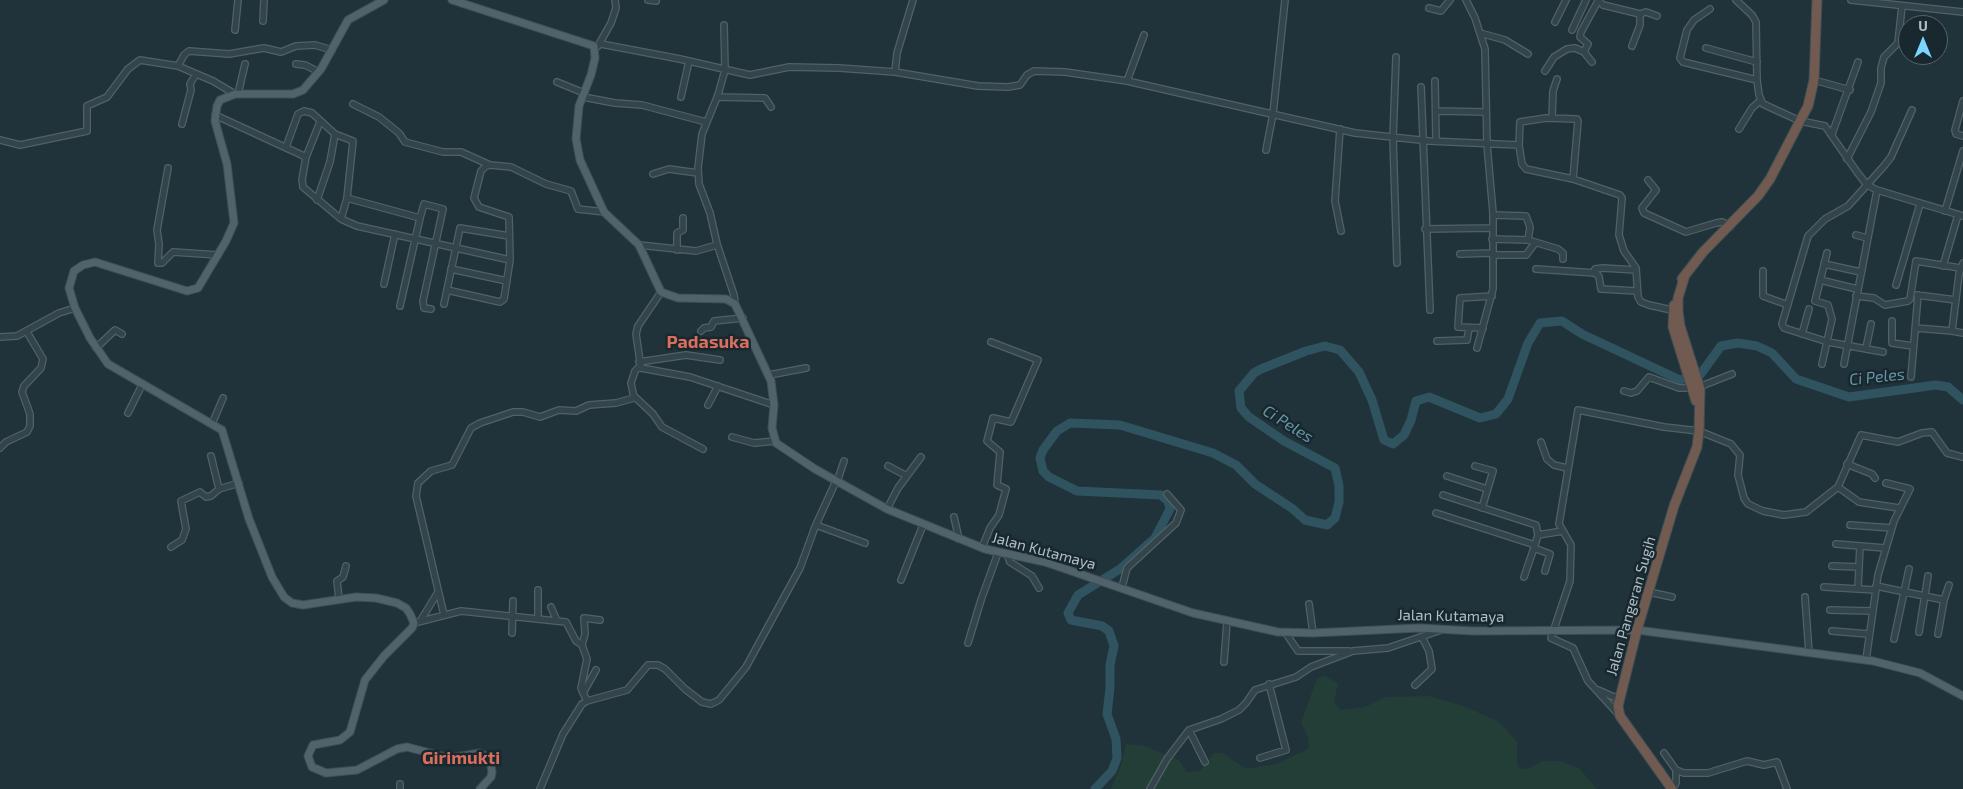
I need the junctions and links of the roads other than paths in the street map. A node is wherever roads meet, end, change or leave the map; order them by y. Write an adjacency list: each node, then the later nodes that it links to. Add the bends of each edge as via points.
1 (238, 0): 27 (street)
2 (264, 0): 24 (street)
3 (384, 0): 34 (main road, via 350,17)
4 (452, 0): 31 (main road)
5 (616, 0): 31 (street, via 611,23)
6 (648, 0): 16 (street)
7 (913, 0): 48 (street, via 897,53)
8 (1285, 0): 69 (street)
9 (1450, 0): 19 (street, via 1441,11)
10 (1466, 0): 29 (street)
11 (1566, 0): 25 (street)
12 (1586, 0): 28 (street)
13 (1736, 0): 40 (street, via 1756,22)
14 (1817, 0): 52 (highway)
15 (1852, 0): 18 (street)
16 (656, 1)
17 (1598, 1): 22 (street); 35 (street, via 1580,32 1580,37 1588,44)
18 (1902, 6): 21 (street); 91 (street, via 1898,43 1884,57 1872,112)
19 (1429, 8)
20 (1710, 9): 51 (street, via 1694,20 1687,30 1680,58 1683,62)
21 (1963, 12)
22 (1640, 14): 23 (street, via 1646,12); 32 (street, via 1640,25)
23 (1657, 16)
24 (263, 21)
25 (1555, 22)
26 (724, 24): 45 (street)
27 (235, 30)
28 (1572, 30)
29 (1480, 33): 36 (street, via 1505,40); 68 (street, via 1485,49)
30 (1144, 35): 53 (street)
31 (598, 46): 38 (street); 59 (main road)
32 (1632, 46)
33 (1706, 48): 40 (street)
34 (332, 50): 44 (street, via 315,45 296,46 281,52 264,48 230,54 189,51); 47 (main road)
35 (1584, 52): 39 (street); 46 (street, via 1575,48 1561,51)
36 (1528, 54)
37 (1396, 57): 81 (street)
38 (689, 61): 45 (street); 60 (street)
39 (1592, 62)
40 (1757, 62): 51 (street)
41 (1858, 62): 57 (street)
42 (245, 64): 58 (street)
43 (296, 64): 47 (street)
44 (178, 66): 49 (street); 82 (street, via 142,60 134,63 107,97 87,106 86,132 20,145)
45 (725, 70): 48 (street, via 750,75 798,67); 61 (street)
46 (1545, 71)
47 (319, 72): 58 (main road, via 306,88 297,93)
48 (895, 72): 53 (street, via 978,86 1020,85 1034,71)
49 (196, 74): 58 (street); 75 (street, via 190,84)
50 (1557, 79): 71 (street)
51 (1757, 80): 62 (street)
52 (1814, 80): 57 (street); 72 (highway, via 1808,106)
53 (1127, 81): 69 (street)
54 (1435, 81): 67 (street)
55 (557, 82): 59 (street)
56 (1422, 87): 83 (street)
57 (1850, 90): 79 (street)
58 (236, 94): 70 (main road, via 220,100)
59 (584, 95): 74 (street, via 614,103 642,105); 104 (main road, via 577,122 577,151)
60 (681, 97)
61 (717, 97): 65 (street, via 765,98); 74 (street)
62 (1761, 100): 72 (street, via 1770,109); 77 (street)
63 (1963, 101): 80 (street, via 1955,130 1956,134)
64 (354, 104): 92 (street, via 379,117 400,133 405,142 443,152 461,152)
65 (771, 107)
66 (1912, 110): 98 (street, via 1891,157)
67 (1437, 111): 68 (street); 84 (street)
68 (1486, 112): 85 (street)
69 (1273, 114): 76 (street); 88 (street)
70 (215, 115): 87 (street); 130 (main road, via 227,164 234,218 232,230)
71 (1552, 118): 86 (street, via 1519,122); 96 (street, via 1578,121)
72 (1800, 121): 79 (street, via 1825,126); 110 (highway, via 1764,188)
73 (320, 122): 78 (street); 87 (street, via 310,112 299,112); 90 (street)
74 (706, 122): 94 (street, via 699,146)
75 (182, 124)
76 (1340, 129): 81 (street); 113 (street, via 1335,201)
77 (1739, 129)
78 (335, 134): 100 (street, via 354,143); 101 (street, via 330,162)
79 (1832, 134): 91 (street)
80 (1963, 136)
81 (1393, 138): 83 (street); 133 (street)
82 (0, 140)
83 (1423, 140): 84 (street); 112 (street)
84 (1436, 141): 85 (street)
85 (1487, 144): 86 (street); 105 (street)
86 (1518, 145): 96 (street, via 1526,169)
87 (286, 147): 90 (street)
88 (1266, 150)
89 (1963, 151): 103 (street)
90 (306, 157): 101 (street, via 302,184)
91 (1847, 159): 98 (street)
92 (490, 165): 104 (street, via 512,167 546,184 571,191 578,209); 116 (street, via 481,171 474,201 480,207 508,216)
93 (168, 168): 130 (street, via 157,230 158,263 174,252)
94 (698, 173): 95 (street, via 669,169); 124 (street)
95 (653, 174)
96 (1573, 179): 139 (street, via 1622,197 1619,235)
97 (1648, 180): 110 (street, via 1656,190 1642,208 1644,213 1686,232 1716,222)
98 (1867, 185): 99 (street); 158 (street, via 1848,206 1825,219 1808,236)
99 (1876, 190): 102 (street); 117 (street)
100 (347, 198): 107 (street); 109 (street)
101 (317, 200): 109 (street)
102 (1920, 204): 103 (street); 146 (street)
103 (1945, 211): 106 (street)
104 (604, 212): 123 (main road)
105 (1492, 215): 111 (street); 120 (street, via 1526,216 1530,227)
106 (1960, 216): 135 (street)
107 (420, 218): 118 (street); 121 (street, via 423,204 443,209)
108 (683, 218): 126 (street, via 683,230 677,233)
109 (341, 219): 114 (street)
110 (1731, 226): 164 (highway, via 1703,252 1685,275 1678,288)
111 (1492, 228): 112 (street); 119 (street)
112 (1425, 229): 163 (street)
113 (1341, 231)
114 (395, 234): 118 (street); 145 (street)
115 (1856, 235): 117 (street)
116 (509, 236): 125 (street, via 462,228); 132 (street)
117 (1867, 238): 141 (street)
118 (415, 239): 121 (street); 159 (street)
119 (1492, 239): 120 (street); 129 (street)
120 (1528, 240): 122 (street)
121 (436, 243): 125 (street); 161 (street, via 422,301 424,308)
122 (1535, 243): 129 (street, via 1526,255); 131 (street, via 1558,249)
123 (638, 245): 126 (street); 150 (main road)
124 (717, 245): 126 (street, via 696,251); 157 (street)
125 (456, 248): 132 (street); 137 (street)
126 (677, 250)
127 (1827, 253): 134 (street)
128 (1460, 254): 129 (street)
129 (1493, 254): 152 (street)
130 (218, 255): 160 (main road, via 198,288 187,292 102,263 78,267 68,284)
131 (1563, 259)
132 (510, 260): 144 (street)
133 (1397, 263)
134 (1824, 264): 141 (street); 143 (street)
135 (1943, 266): 136 (street); 155 (street, via 1916,261)
136 (1962, 266): 154 (street)
137 (452, 269): 144 (street); 148 (street)
138 (1536, 269): 142 (street)
139 (1636, 270): 142 (street, via 1603,268 1595,269); 149 (street)
140 (1763, 272): 158 (street, via 1763,296)
141 (1861, 272): 147 (street)
142 (1593, 273): 149 (street, via 1598,275 1603,290)
143 (1820, 280): 147 (street); 180 (street, via 1815,301 1828,305 1831,313)
144 (507, 281): 148 (street, via 504,298 500,302)
145 (384, 284)
146 (1896, 286)
147 (1857, 289): 153 (street)
148 (447, 290): 156 (street)
149 (1637, 291): 164 (street, via 1641,302)
150 (661, 292): 157 (main road, via 678,298 724,299); 188 (street, via 638,326)
151 (1918, 295): 154 (street); 155 (street); 170 (street)
152 (1492, 296): 168 (street, via 1460,298 1458,326); 169 (street)
153 (1856, 296): 155 (street, via 1874,298 1888,306); 181 (street)
154 (1959, 298): 172 (street)
155 (1910, 299)
156 (444, 304)
157 (735, 304): 165 (main road)
158 (1788, 305): 176 (street, via 1782,327)
159 (400, 306)
160 (75, 308): 173 (street, via 59,313); 183 (main road)
161 (431, 309)
162 (1809, 309): 176 (street)
163 (1430, 310)
164 (1675, 311): 197 (highway, Jalan Pangeran Sugih, via 1674,327)
165 (743, 318): 171 (street, via 714,321 711,327); 193 (main road)
166 (1892, 321): 182 (street, via 1892,343)
167 (1872, 324): 185 (street)
168 (1469, 328): 169 (street); 178 (street, via 1467,340)
169 (1483, 328): 184 (street)
170 (1916, 328): 172 (street); 182 (street)
171 (701, 331)
172 (1952, 331): 174 (street)
173 (27, 332): 177 (street); 209 (street, via 43,359 40,368 22,390 30,414 30,426 27,432)
174 (1963, 332)
175 (122, 334): 183 (street, via 114,330)
176 (1802, 334): 180 (street)
177 (0, 337)
178 (1437, 341)
179 (991, 342): 247 (street, via 1038,360 1011,422 993,418 987,441 1000,452 997,485 1006,489 999,515)
180 (1828, 342): 181 (street); 189 (street)
181 (1847, 345): 185 (street); 190 (street)
182 (1913, 346): 194 (street)
183 (96, 348): 195 (main road, via 108,364)
184 (1477, 348)
185 (1866, 348): 186 (street)
186 (1882, 352)
187 (720, 360): 188 (street, via 686,355)
188 (639, 364): 196 (street, via 644,370 690,377); 199 (street, via 631,383)
189 (1822, 364)
190 (1844, 364)
191 (806, 368): 193 (street)
192 (1732, 374): 197 (street)
193 (769, 375): 202 (main road)
194 (1911, 377)
195 (142, 385): 203 (street); 204 (main road)
196 (718, 386): 201 (street); 202 (street)
197 (1696, 386): 198 (street, via 1673,387 1651,377 1633,393); 205 (highway, Jalan Pangeran Sugih)
198 (1624, 392)
199 (634, 396): 210 (street, via 662,427); 267 (street, via 616,403 590,404 579,410 559,410 541,417 517,412 471,428 452,465 431,471 416,487)
200 (223, 398): 204 (street)
201 (708, 405)
202 (774, 405): 207 (main road, via 772,428)
203 (128, 413)
204 (212, 424): 223 (main road, via 224,433)
205 (1699, 431): 218 (street, via 1579,409); 225 (street, via 1736,447 1740,455 1738,475 1741,493 1748,504 1763,511 1784,515 1806,512); 268 (highway, Jalan Pangeran Sugih, via 1697,447 1674,506)
206 (732, 437): 207 (street, via 754,443)
207 (775, 441): 222 (main road, Jalan Kutamaya)
208 (1541, 442): 218 (street, via 1547,459 1554,465)
209 (0, 448)
210 (703, 449)
211 (212, 456): 227 (street)
212 (921, 457): 219 (street)
213 (1963, 457): 215 (street, via 1947,453 1932,432 1898,442 1863,434 1858,437)
214 (844, 461): 222 (street)
215 (1847, 464): 221 (street); 225 (street)
216 (888, 466): 219 (street)
217 (1475, 466): 226 (street, via 1493,471)
218 (1567, 468): 239 (street, via 1559,524)
219 (907, 476): 232 (street)
220 (1448, 476): 226 (street)
221 (1875, 478)
222 (836, 482): 232 (main road, Jalan Kutamaya); 235 (street)
223 (239, 483): 227 (street); 272 (main road, via 252,527 272,577 284,597 303,605)
224 (1886, 483): 231 (street, via 1909,487)
225 (1838, 487): 231 (street, via 1859,502)
226 (1488, 488): 230 (street)
227 (219, 489): 246 (street, via 211,496 200,492 180,502 186,529 182,540)
228 (1167, 494): 260 (street, via 1181,510 1176,523 1127,568)
229 (1443, 495): 230 (street)
230 (1482, 508): 240 (street, via 1536,525)
231 (1900, 508): 238 (street)
232 (887, 509): 236 (main road, Jalan Kutamaya)
233 (1436, 512): 245 (street)
234 (954, 517): 241 (street)
235 (816, 525): 242 (street); 311 (street, via 800,568 746,667 716,702 705,704 655,664 645,667 628,690)
236 (923, 525): 241 (main road, Jalan Kutamaya); 258 (street)
237 (1850, 525): 238 (street)
238 (1892, 528): 248 (street)
239 (1563, 531): 240 (street); 288 (street, via 1571,545 1570,581)
240 (1538, 535): 245 (street)
241 (959, 539): 247 (main road, Jalan Kutamaya)
242 (865, 543)
243 (1836, 544): 244 (street)
244 (1860, 546): 248 (street); 253 (street)
245 (1534, 547): 255 (street, via 1550,554); 257 (street)
246 (171, 548)
247 (982, 548): 249 (main road, Jalan Kutamaya)
248 (1886, 548): 264 (street)
249 (998, 553): 250 (main road, Jalan Kutamaya); 298 (street)
250 (1007, 554): 260 (main road, Jalan Kutamaya, via 1045,562); 262 (street, via 1010,562 1032,576)
251 (346, 566): 272 (street, via 343,577 337,581)
252 (1832, 566): 253 (street)
253 (1859, 567): 263 (street)
254 (1909, 568): 266 (street)
255 (1545, 571)
256 (1928, 576): 270 (street)
257 (1524, 577)
258 (901, 580)
259 (1949, 585): 273 (street)
260 (1122, 587): 284 (main road, Jalan Kutamaya, via 1193,613)
261 (1824, 587): 263 (street)
262 (1039, 588)
263 (1858, 588): 264 (street)
264 (1876, 588): 266 (street); 278 (street)
265 (538, 590): 281 (street)
266 (1904, 591): 270 (street); 297 (street)
267 (438, 592): 279 (street); 285 (street)
268 (1649, 592): 271 (street); 287 (highway, Jalan Pangeran Sugih)
269 (1805, 596): 301 (street)
270 (1924, 596): 273 (street); 291 (street)
271 (1672, 597)
272 (339, 599): 285 (main road, via 365,596 389,600 406,608)
273 (1944, 600): 295 (street)
274 (513, 601): 280 (street)
275 (1309, 604): 293 (street)
276 (551, 607): 283 (street)
277 (1830, 610): 278 (street)
278 (1872, 611): 294 (street)
279 (444, 615): 280 (street, via 460,611); 285 (street)
280 (512, 616): 281 (street); 292 (street)
281 (538, 619): 283 (street)
282 (600, 620): 299 (street, via 584,618)
283 (557, 621): 299 (street, via 568,623)
284 (1227, 621): 290 (main road, Jalan Kutamaya); 303 (street)
285 (417, 622): 318 (main road, via 365,680 348,735 340,740 313,745 309,762 320,772 340,772 368,766 402,747 449,758 480,753 490,759 492,772)
286 (1445, 629): 288 (main road, Jalan Kutamaya); 293 (main road, Jalan Kutamaya); 296 (street)
287 (1637, 630): 288 (main road, Jalan Kutamaya); 301 (main road, Jalan Kutamaya); 309 (highway, Jalan Pangeran Sugih)
288 (1553, 631): 307 (street, via 1551,639 1573,648)
289 (1832, 631): 294 (street)
290 (1285, 632): 293 (main road, Jalan Kutamaya); 300 (street, via 1298,651)
291 (1918, 632)
292 (512, 633)
293 (1313, 633)
294 (1868, 634): 302 (street)
295 (1938, 634)
296 (1422, 637): 300 (street, via 1381,650); 306 (street, via 1432,669)
297 (1894, 639)
298 (968, 644)
299 (582, 645): 308 (street, via 587,663)
300 (1358, 650): 305 (street, via 1311,666 1296,677)
301 (1809, 653): 302 (main road, Jalan Kutamaya)
302 (1866, 660): 310 (main road, Jalan Kutamaya, via 1920,673)
303 (1224, 662)
304 (596, 670): 308 (street)
305 (1269, 684): 313 (street, via 1254,690 1239,710); 315 (street, via 1286,750)
306 (1415, 685)
307 (1594, 688): 309 (street); 312 (street)
308 (583, 693): 311 (street)
309 (1620, 696): 312 (highway, Jalan Pangeran Sugih)
310 (1963, 696)
311 (587, 701): 319 (street, via 563,734)
312 (1620, 716): 321 (highway)
313 (1189, 730): 316 (street); 320 (street)
314 (1664, 754): 317 (street)
315 (1260, 758)
316 (1205, 762)
317 (1676, 770): 321 (street, via 1676,784); 322 (street, via 1708,773 1747,761 1764,765 1777,762)
318 (484, 788)
319 (540, 789)
320 (1150, 789)
321 (1672, 789)
322 (1787, 789)

